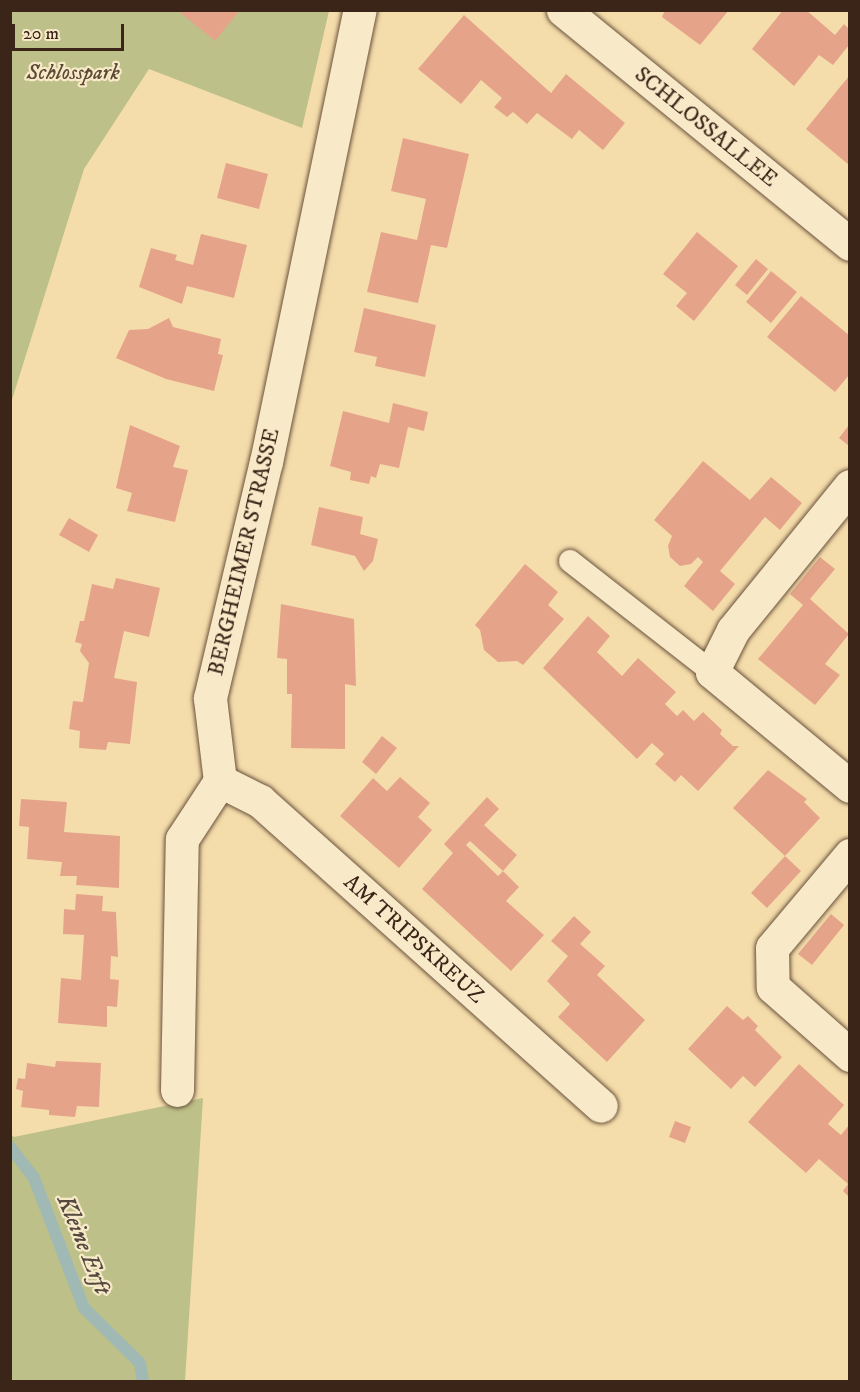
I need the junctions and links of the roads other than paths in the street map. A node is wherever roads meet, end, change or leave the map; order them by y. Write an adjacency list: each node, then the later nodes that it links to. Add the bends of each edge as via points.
1 (360, 10): 7 (street, BERGHEIMER STRASSE, via 266,462 210,698)
2 (563, 10): 3 (street, SCHLOSSALLEE)
3 (849, 244)
4 (849, 486): 6 (street, via 733,630)
5 (570, 561): 6 (lane)
6 (712, 672): 8 (street)
7 (220, 781): 11 (street, via 182,839); 12 (street, AM TRIPSKREUZ, via 260,801)
8 (849, 786)
9 (849, 855): 10 (street, via 772,948 772,961 773,987)
10 (849, 1055)
11 (177, 1090)
12 (601, 1106)

